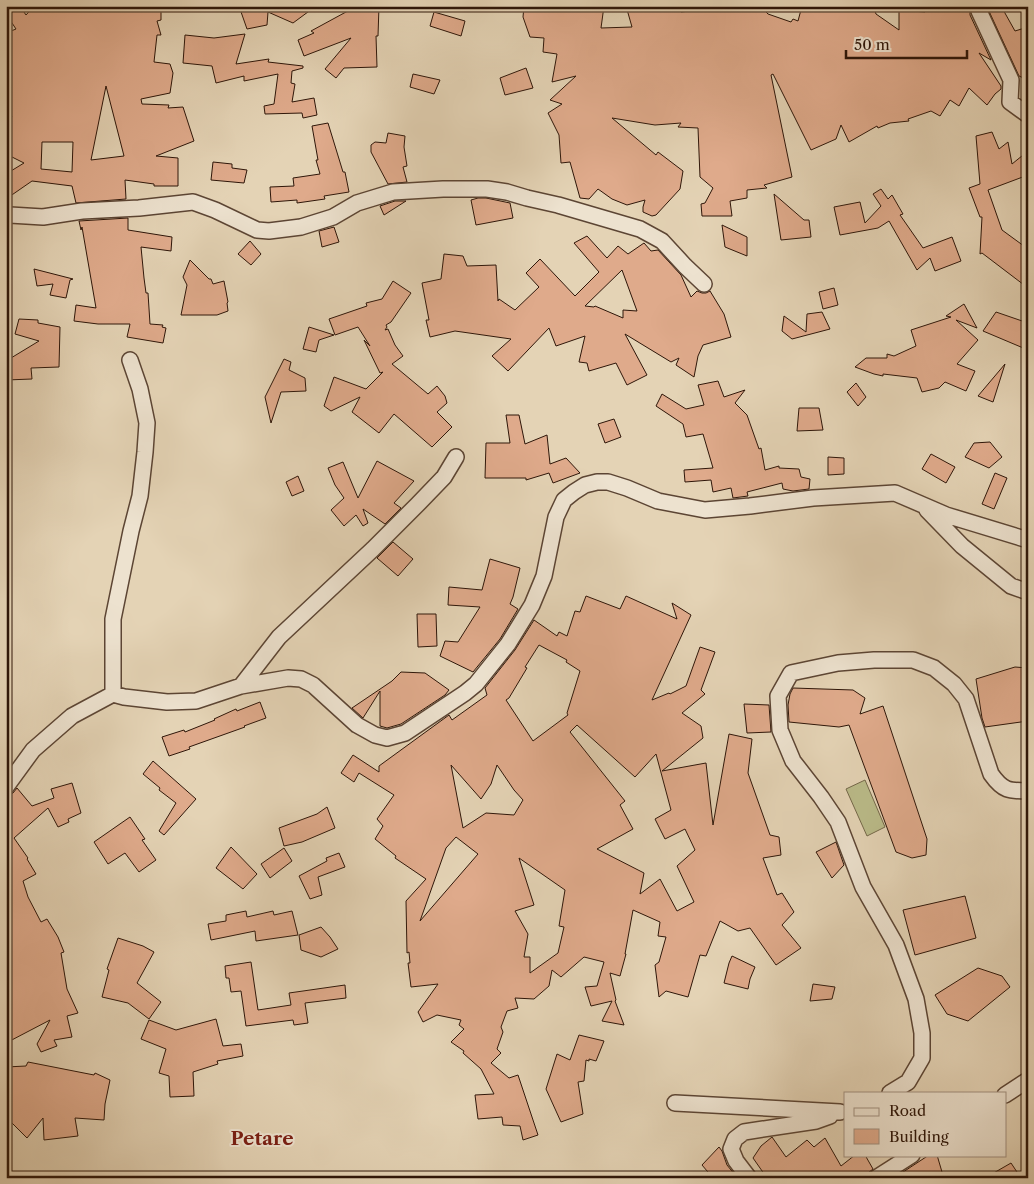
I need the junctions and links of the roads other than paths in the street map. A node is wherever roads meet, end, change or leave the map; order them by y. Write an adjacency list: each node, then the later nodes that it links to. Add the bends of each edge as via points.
1 (979, 6): 2 (street, via 1011,80 1010,102)
2 (1028, 116)
3 (6, 216): 4 (street, via 43,217 194,202 257,230 269,231 302,228 357,203 393,192 487,189 640,229 662,241)
4 (704, 284)
5 (130, 360): 11 (street, via 147,423 140,496 112,619)
6 (456, 457): 10 (street, via 418,505 278,637)
7 (923, 506): 8 (street); 9 (street, via 962,546 1011,586); 10 (street, via 895,493 705,510 658,501 608,482 597,482 586,485 564,500 556,517 544,576 532,605 508,644 465,694 405,733 387,738 375,735 357,725 301,679)
8 (1028, 540)
9 (1028, 592)
10 (241, 686): 11 (street, via 196,701 167,702)
11 (113, 694): 12 (street, via 72,716 33,750)
12 (6, 787)
13 (1028, 791): 15 (street, via 1011,791 998,783 991,774 966,699 934,668 913,660 838,663 791,673 778,696 780,730 793,762 838,822 863,887 896,946 916,1000 922,1033 922,1058 908,1082)
14 (1028, 1080): 16 (street)
15 (892, 1092)
16 (1006, 1094)
17 (675, 1103): 18 (street)
18 (843, 1112): 20 (street, via 816,1121 744,1132 735,1139 731,1149)
19 (910, 1156): 21 (street)
20 (748, 1178)
21 (876, 1178)

